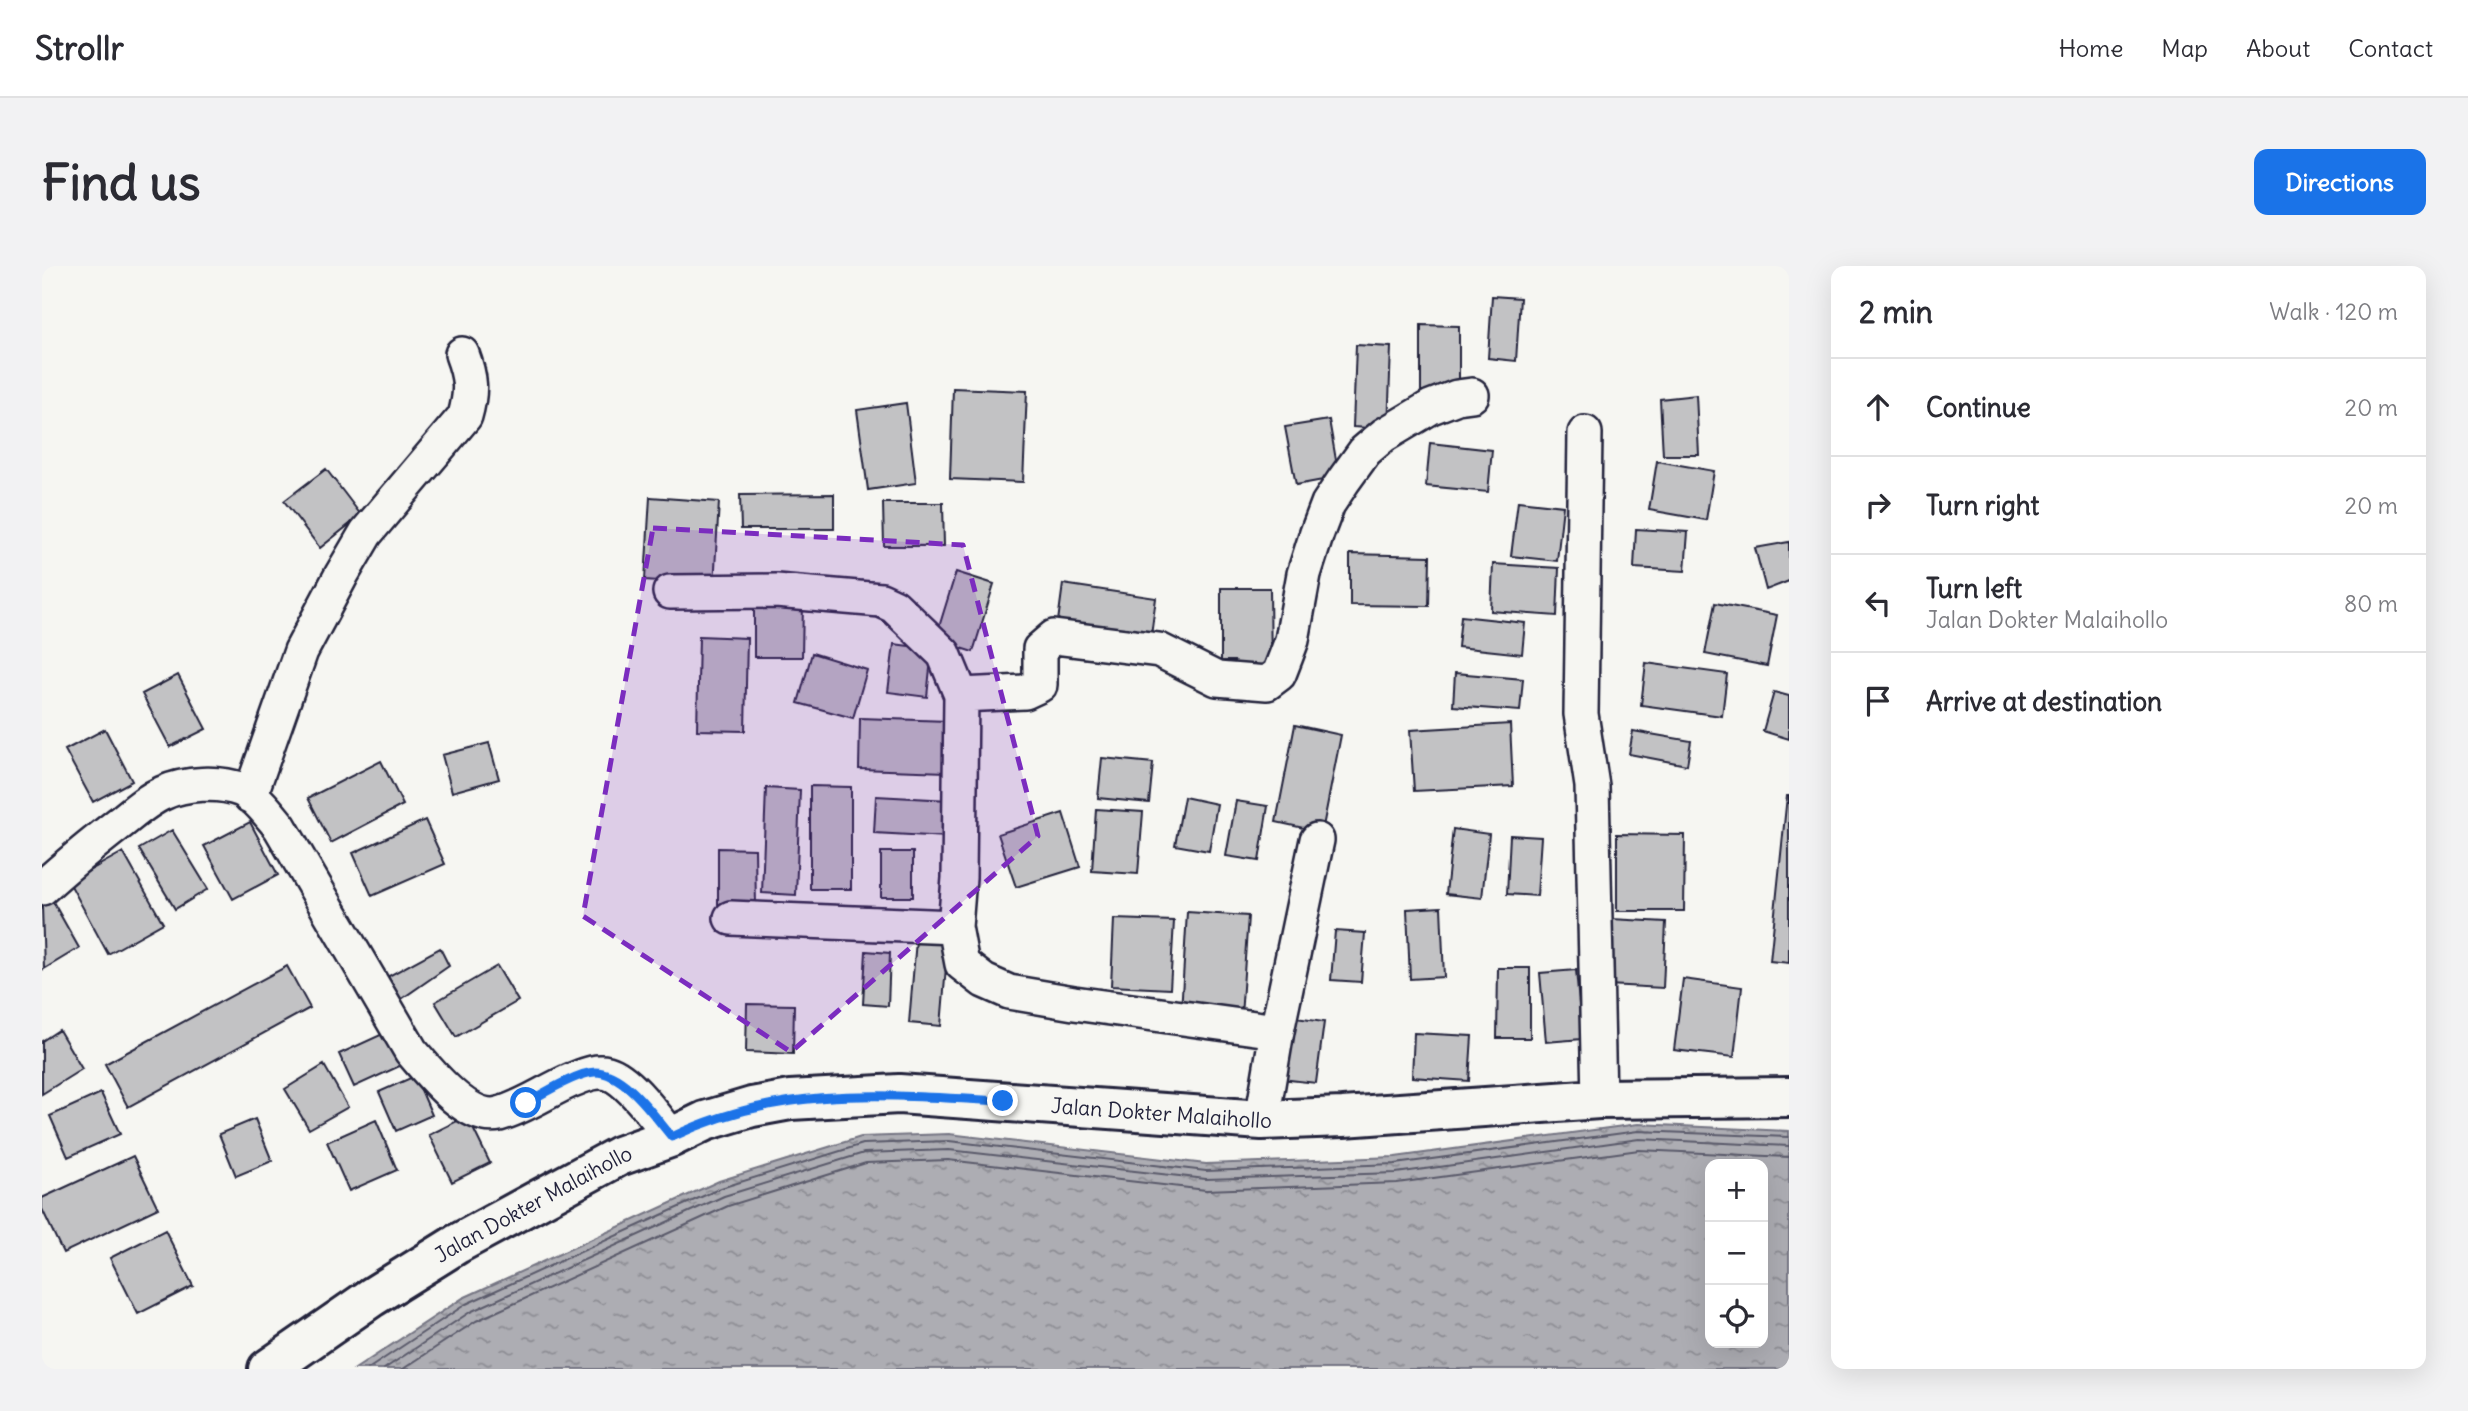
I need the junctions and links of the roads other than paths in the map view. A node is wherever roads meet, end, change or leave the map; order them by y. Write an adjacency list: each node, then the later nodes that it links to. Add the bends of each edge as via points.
1 (462, 354): 6 (street, via 471,394 465,416 366,533 342,574 301,651)
2 (1472, 396): 5 (street, via 1431,407 1384,435 1365,451 1344,480 1317,533 1286,656 1279,674 1267,683 1217,679 1160,650 1054,637 1040,649 1040,685 1025,692)
3 (1585, 433): 13 (street, via 1581,714 1592,786)
4 (670, 592): 5 (street, via 776,591 881,600 894,606 944,654)
5 (961, 695): 10 (street)
6 (250, 796): 8 (street, via 219,785 166,791 147,801); 15 (street, via 280,827 411,1051 457,1099 478,1112 497,1115 593,1072 610,1074)
7 (1317, 840): 11 (street)
8 (42, 888)
9 (731, 918): 10 (street)
10 (955, 927): 11 (street, via 962,964 1009,992)
11 (1277, 1031): 14 (street)
12 (1789, 1097): 13 (main road, Jalan Dokter Malaihollo)
13 (1599, 1099): 14 (main road, Jalan Dokter Malaihollo)
14 (1262, 1120): 15 (main road, Jalan Dokter Malaihollo, via 899,1094 790,1100 752,1107)
15 (689, 1129): 16 (main road, Jalan Dokter Malaihollo, via 619,1156 457,1244)
16 (268, 1369)

